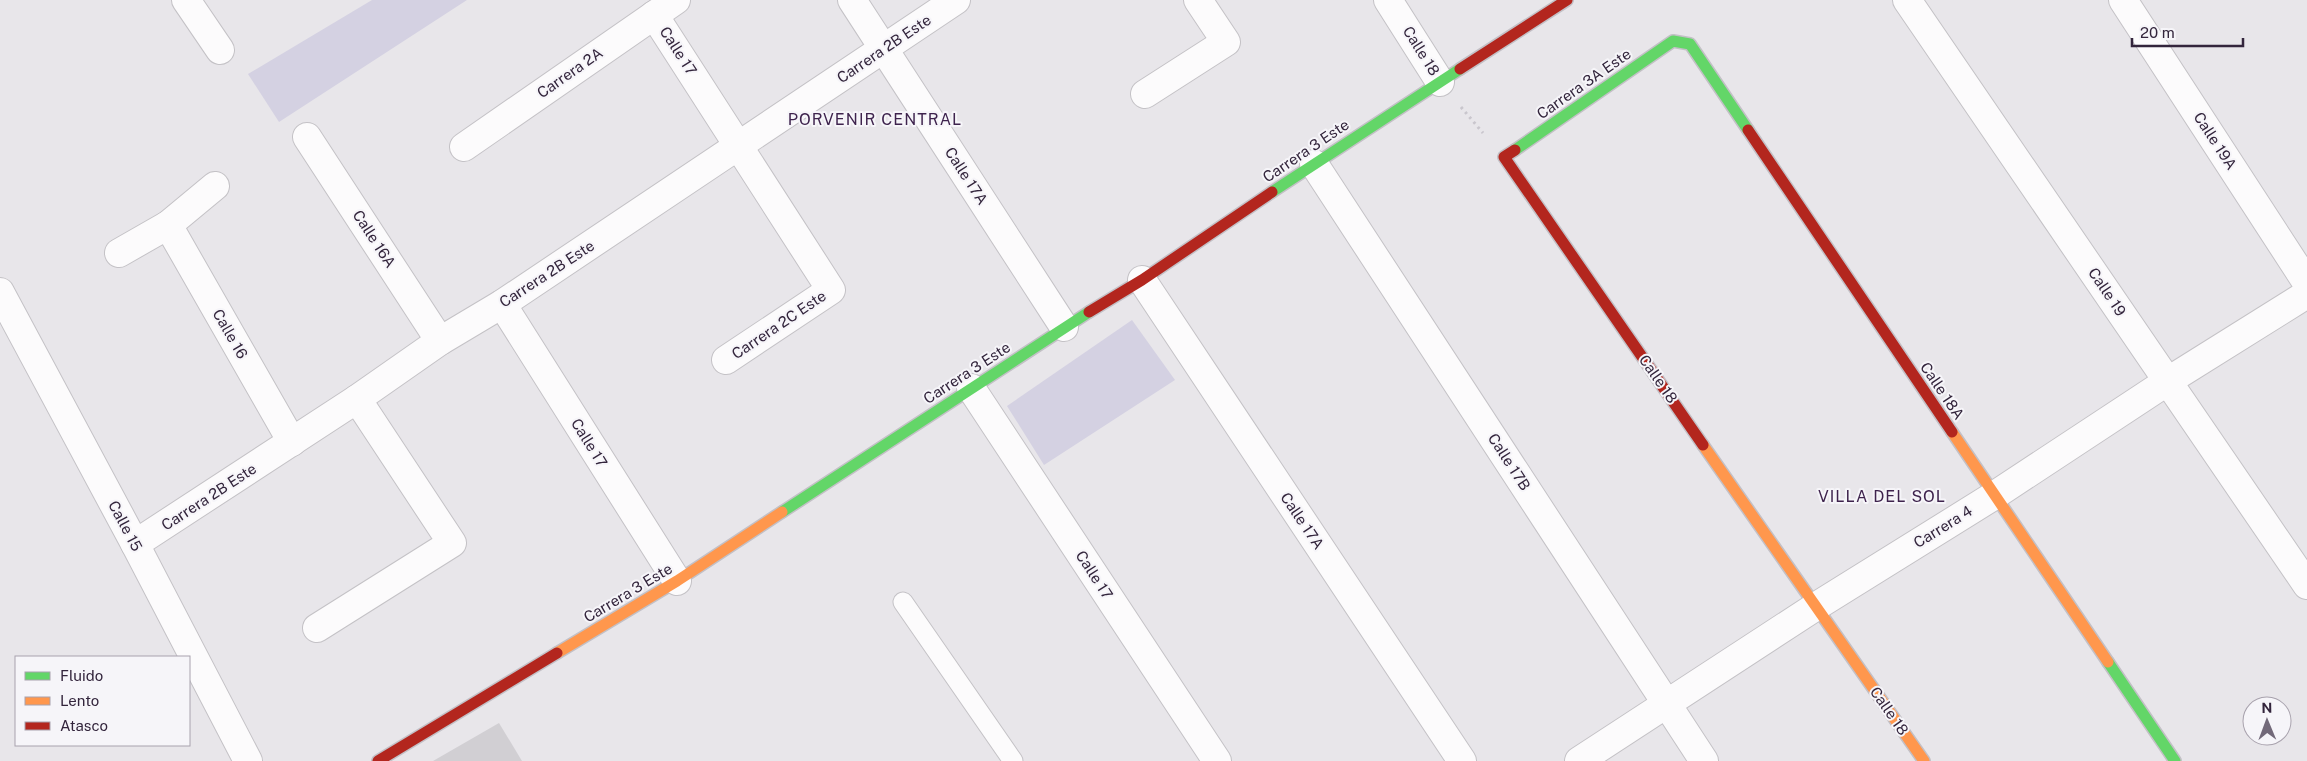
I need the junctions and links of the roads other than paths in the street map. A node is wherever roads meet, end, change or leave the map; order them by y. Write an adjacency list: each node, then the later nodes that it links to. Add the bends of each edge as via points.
1 (186, 0): 13 (street)
2 (676, 0): 10 (street, Carrera 2A)
3 (852, 0): 12 (street, Calle 17A)
4 (956, 0): 12 (street, Carrera 2B Este)
5 (1198, 0): 15 (street, via 1226,42)
6 (1388, 0): 14 (street, Calle 18)
7 (1567, 0): 14 (street, Carrera 3 Este)
8 (1907, 0): 33 (street, Calle 19)
9 (2125, 1): 25 (street, Calle 19A)
10 (654, 15): 17 (street, Calle 17); 18 (street, Carrera 2A)
11 (1682, 41): 19 (street, Carrera 3A Este, via 1673,41); 37 (street, Calle 18A, via 1690,44)
12 (884, 49): 17 (street, Carrera 2B Este); 30 (street, Calle 17A)
13 (220, 50)
14 (1440, 82): 20 (street, Carrera 3 Este)
15 (1145, 94)
16 (307, 137): 31 (street, Calle 16A)
17 (739, 146): 26 (street, Calle 17); 29 (street, Carrera 2B Este)
18 (464, 147)
19 (1504, 157): 42 (street, Calle 18)
20 (1314, 164): 24 (street, Carrera 3 Este); 44 (street, Calle 17B)
21 (215, 186): 22 (street)
22 (168, 225): 23 (street); 36 (street, Calle 16)
23 (119, 253)
24 (1142, 280): 30 (street, Carrera 3 Este); 49 (street, Calle 17A)
25 (2307, 283)
26 (831, 290): 32 (street, Carrera 2C Este)
27 (0, 292): 38 (street, Calle 15)
28 (2307, 294): 33 (street, Carrera 4)
29 (502, 304): 31 (street, Carrera 2B Este); 39 (street, Calle 17)
30 (1064, 327): 34 (street, Carrera 3 Este)
31 (440, 341): 35 (street, Carrera 2B Este)
32 (726, 360)
33 (2168, 381): 37 (street, Carrera 4); 40 (street, Calle 19)
34 (971, 388): 39 (street, Carrera 3 Este); 48 (street, Calle 17)
35 (357, 399): 36 (street, Carrera 2B Este); 43 (street, via 452,542)
36 (292, 442): 38 (street, Carrera 2B Este)
37 (1995, 495): 42 (street, Carrera 4); 53 (street, Calle 18A)
38 (135, 544): 45 (street, Calle 15)
39 (676, 581): 46 (street, Carrera 3 Este)
40 (2307, 585)
41 (903, 602): 47 (lane)
42 (1815, 607): 44 (street, Carrera 4); 52 (street, Calle 18)
43 (317, 628)
44 (1666, 704): 50 (street, Carrera 4); 51 (street, Calle 17B)
45 (248, 761)
46 (378, 761)
47 (1013, 761)
48 (1217, 761)
49 (1462, 761)
50 (1579, 761)
51 (1704, 761)
52 (1924, 761)
53 (2175, 761)

